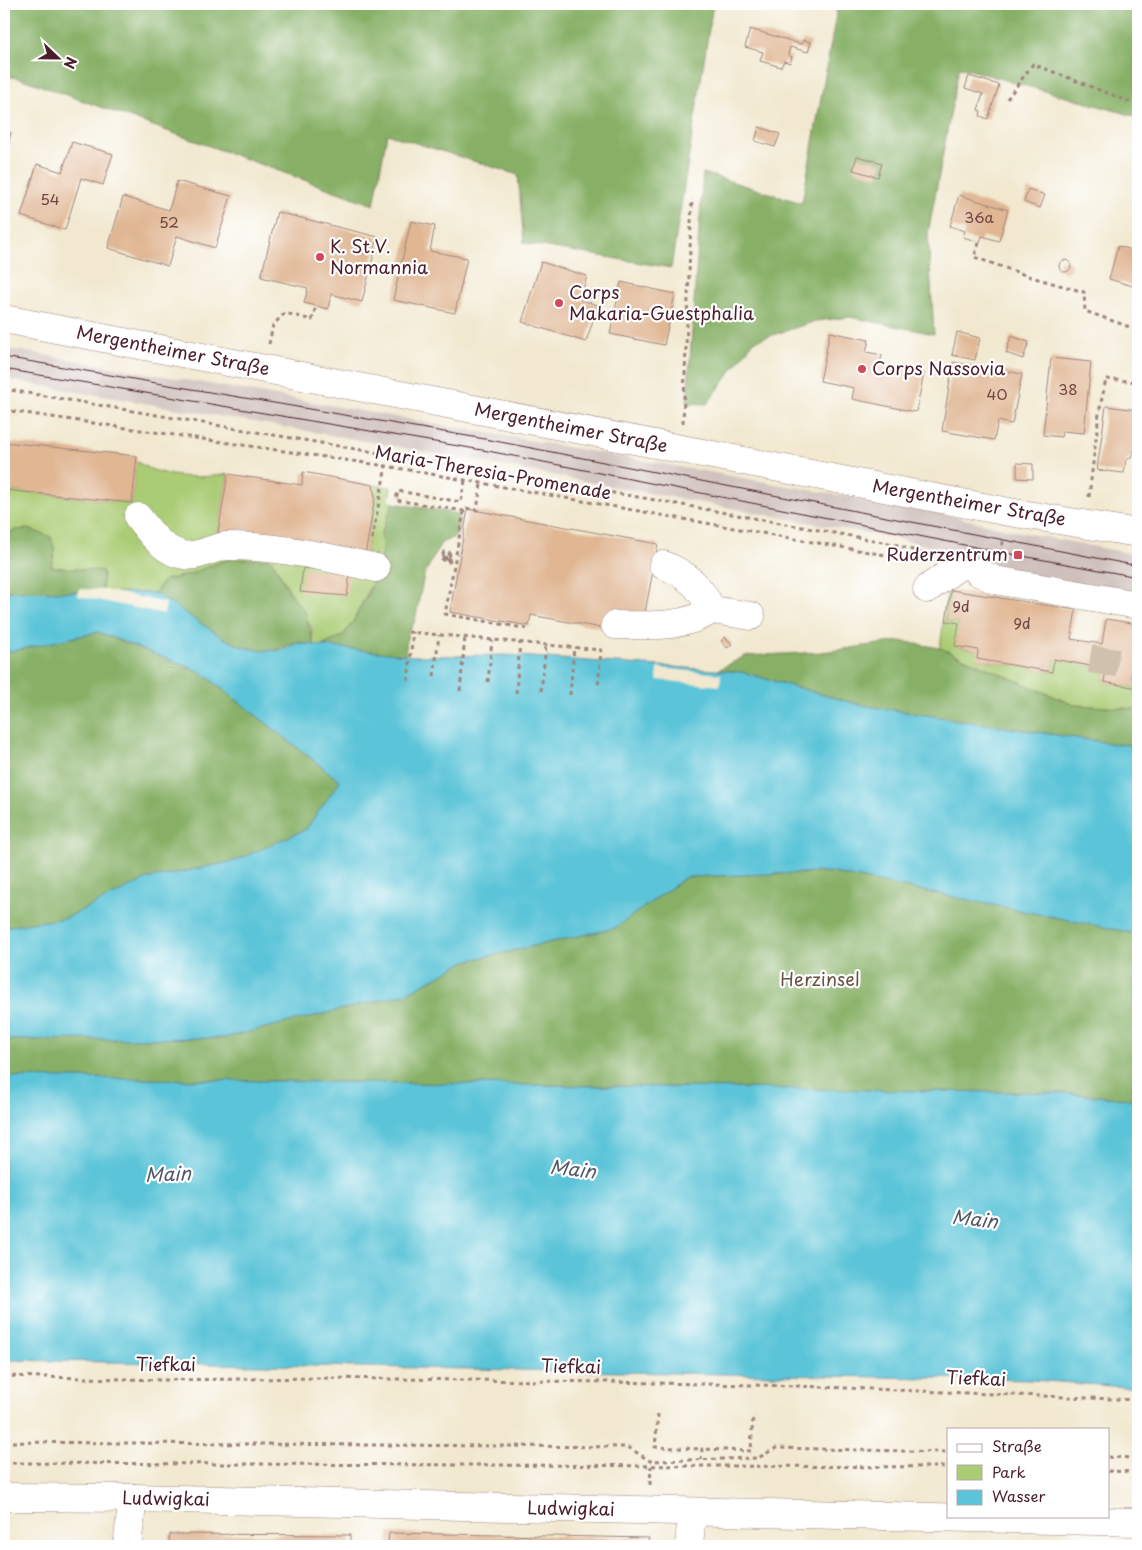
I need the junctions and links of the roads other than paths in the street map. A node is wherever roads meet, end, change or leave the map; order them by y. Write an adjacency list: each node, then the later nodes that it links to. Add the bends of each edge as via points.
1 (4, 319): 3 (main road, Mergentheimer Straße, via 1008,512)
2 (138, 517): 5 (main road, via 167,549 184,555 228,546 304,552)
3 (1138, 533)
4 (663, 565): 8 (main road, via 690,578 703,592)
5 (371, 567)
6 (928, 589): 7 (main road, via 977,573)
7 (1138, 605)
8 (712, 610): 9 (main road); 10 (main road, via 680,624)
9 (751, 616)
10 (614, 625)
11 (4, 1497): 12 (main road, Ludwigkai)
12 (133, 1498): 13 (main road, Ludwigkai); 17 (main road)
13 (692, 1512): 14 (main road, Ludwigkai); 18 (main road)
14 (947, 1518)
15 (960, 1518): 16 (main road, Ludwigkai)
16 (1138, 1522)
17 (127, 1546)
18 (689, 1546)

